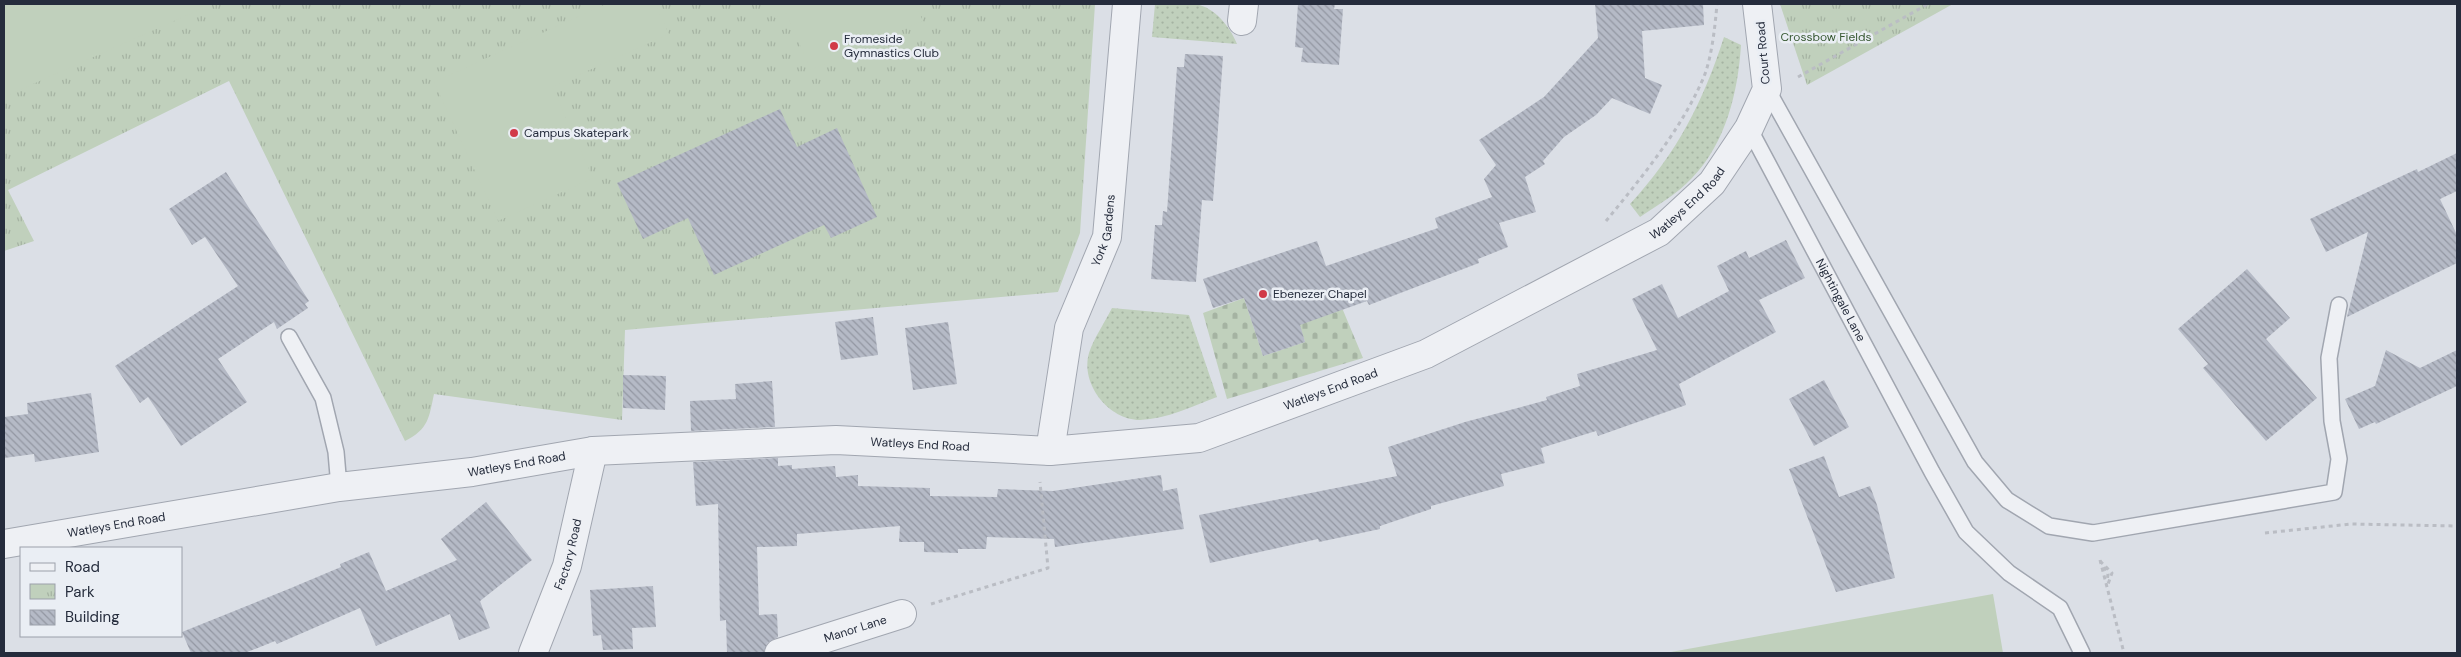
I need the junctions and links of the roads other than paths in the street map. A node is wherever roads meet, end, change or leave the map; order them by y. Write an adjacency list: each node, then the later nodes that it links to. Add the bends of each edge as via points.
1 (1127, 4): 8 (street, York Gardens, via 1107,237 1069,328)
2 (1757, 4): 3 (street, Court Road)
3 (1767, 89): 4 (street, Court Road); 5 (lane, via 1975,462 2007,500 2049,526 2093,533 2334,492 2339,459 2332,420 2329,358)
4 (1749, 128): 8 (street, Watleys End Road, via 1712,184 1659,232 1426,354 1199,438); 14 (lane, Nightingale Lane, via 1966,532 2009,573 2060,608)
5 (2339, 305)
6 (289, 338): 9 (lane, via 323,398 336,452)
7 (593, 451): 8 (street, Watleys End Road, via 836,440); 9 (street, Watleys End Road, via 472,472); 12 (street, Factory Road, via 568,566)
8 (1044, 451)
9 (339, 488): 10 (street, Watleys End Road)
10 (4, 544)
11 (902, 614): 13 (street, Manor Lane)
12 (533, 653)
13 (779, 653)
14 (2082, 653)

